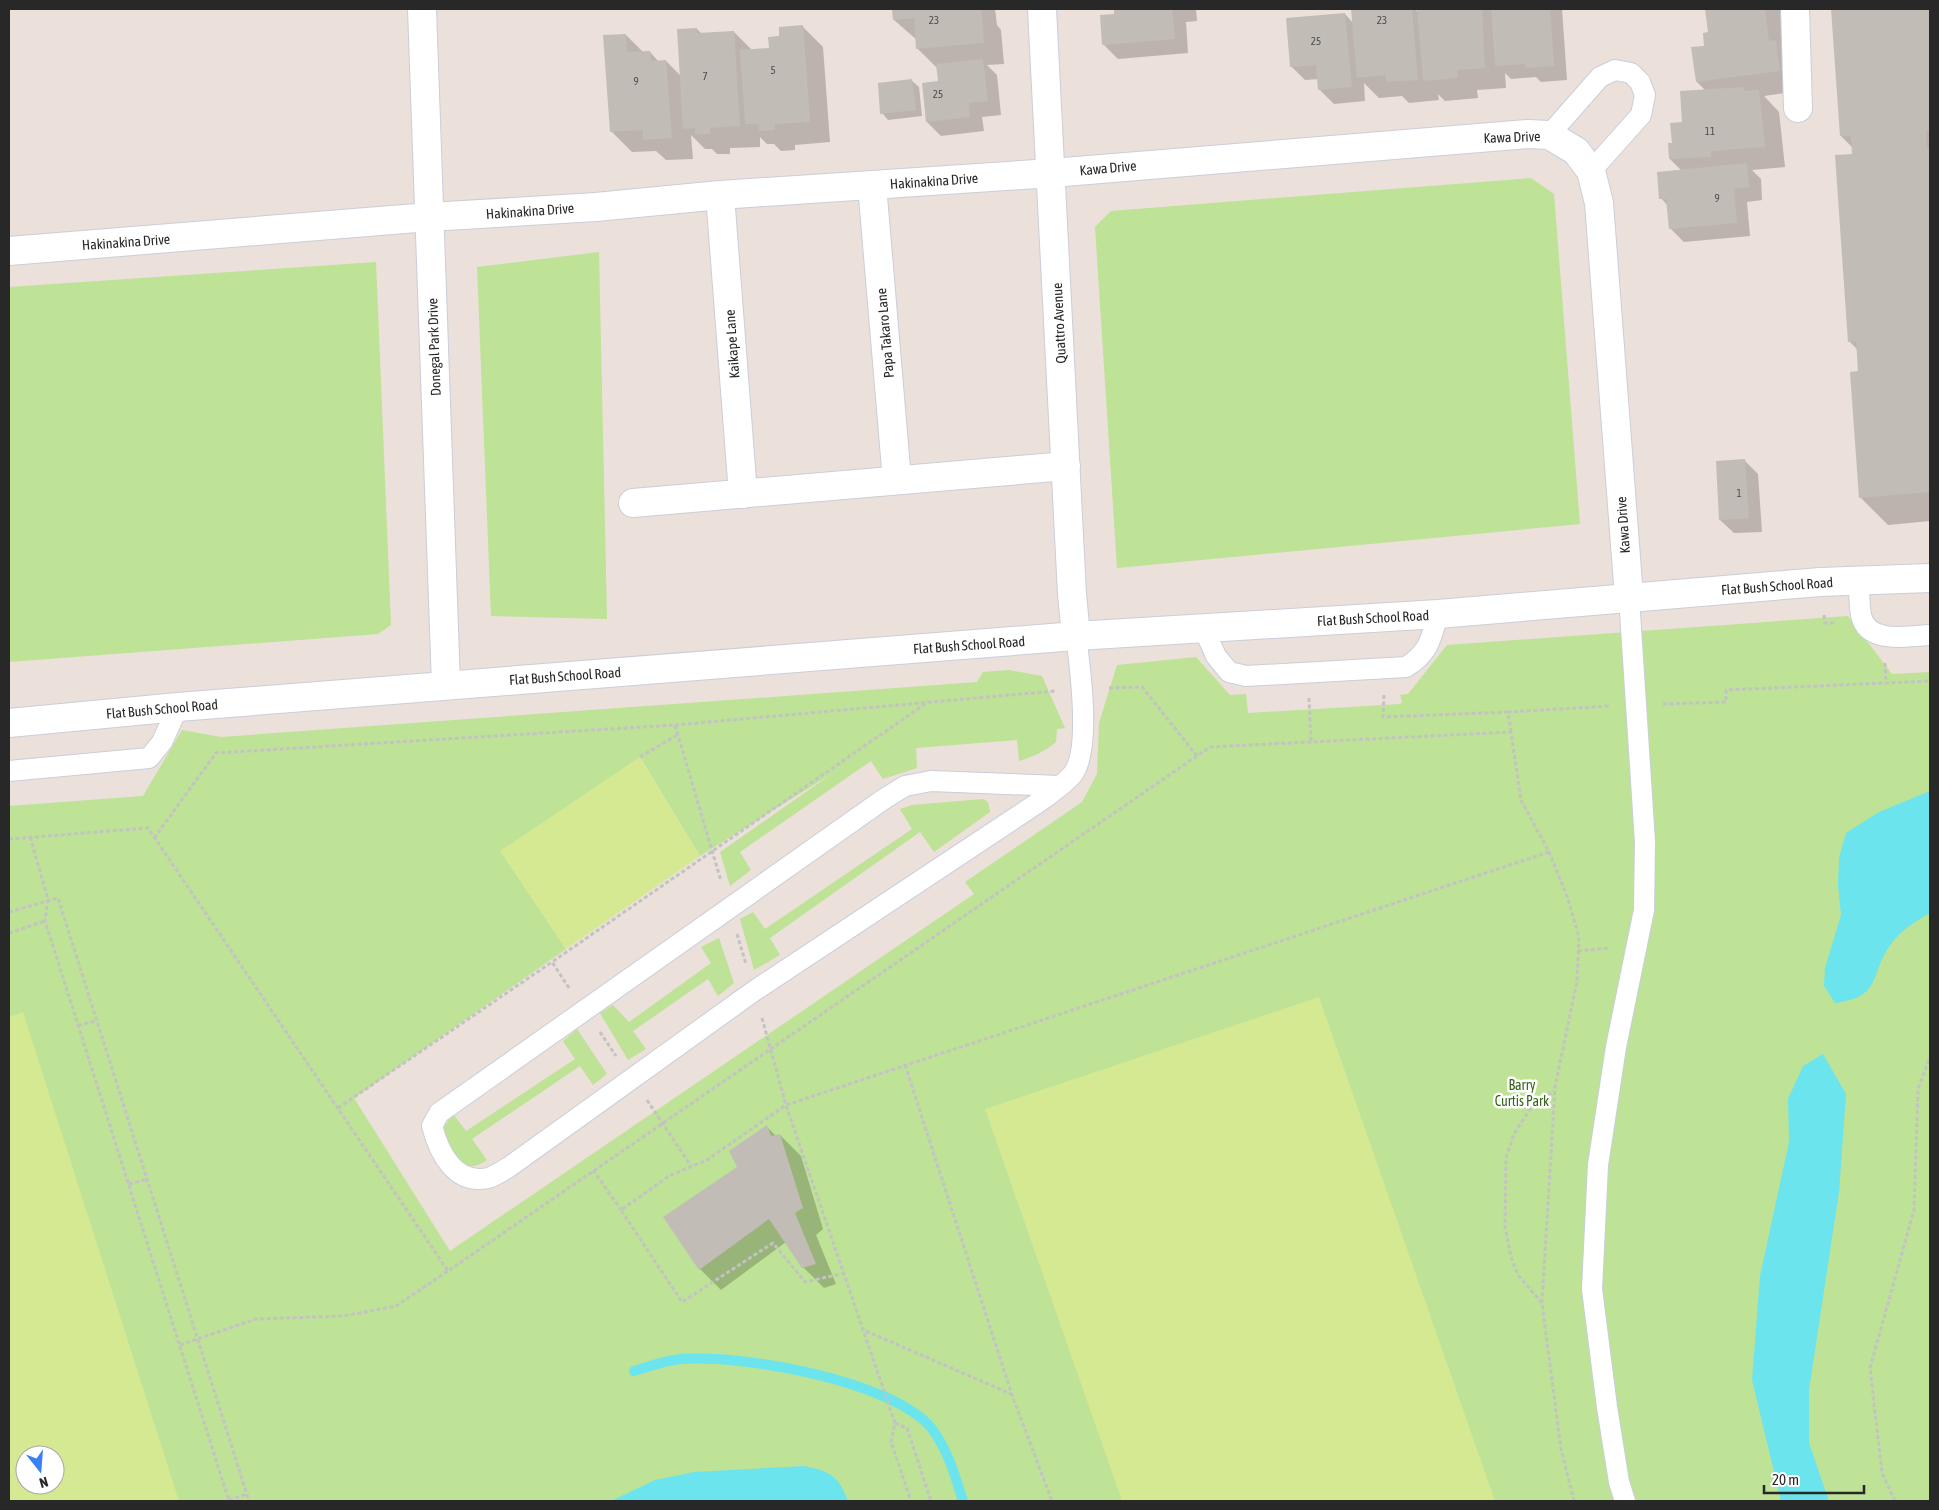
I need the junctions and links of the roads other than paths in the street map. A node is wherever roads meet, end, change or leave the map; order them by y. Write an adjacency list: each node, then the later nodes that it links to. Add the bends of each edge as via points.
1 (422, 9): 10 (street, Donegal Park Drive)
2 (1042, 9): 7 (street, Quattro Avenue)
3 (1795, 9): 4 (street)
4 (1798, 108)
5 (1549, 136): 6 (street, Kawa Drive, via 1576,151); 6 (lane, via 1600,77 1615,70 1631,73 1640,82 1645,95 1641,115); 7 (street, Kawa Drive, via 1528,134)
6 (1591, 170): 18 (street, Kawa Drive, via 1599,203)
7 (1052, 173): 8 (street, Hakinakina Drive); 12 (street, Quattro Avenue)
8 (872, 185): 9 (street, Hakinakina Drive); 13 (street, Papa Takaro Lane)
9 (720, 195): 10 (street, Hakinakina Drive, via 596,207); 14 (street, Kaikape Lane)
10 (429, 217): 11 (street, Hakinakina Drive); 23 (street, Donegal Park Drive)
11 (9, 251)
12 (1066, 466): 13 (street); 22 (street, Quattro Avenue)
13 (897, 480): 14 (street)
14 (743, 494): 15 (street)
15 (633, 503)
16 (1930, 578): 17 (street, Flat Bush School Road)
17 (1858, 580): 18 (street, Flat Bush School Road); 21 (lane, via 1861,618 1874,633 1890,637)
18 (1629, 597): 19 (street, Flat Bush School Road); 28 (lane, via 1645,842 1644,910 1616,1047 1598,1165 1592,1289 1610,1426)
19 (1438, 614): 20 (street, Flat Bush School Road); 20 (lane, via 1429,645 1418,660 1406,667 1246,676 1229,672 1216,656)
20 (1203, 627): 22 (street, Flat Bush School Road)
21 (1930, 635)
22 (1076, 636): 23 (street, Flat Bush School Road); 27 (lane, via 1082,688 1082,741 1073,774)
23 (446, 685): 24 (street, Flat Bush School Road)
24 (178, 707): 25 (street, Flat Bush School Road); 26 (lane, via 162,742 149,758)
25 (9, 723)
26 (9, 771)
27 (1060, 786): 27 (lane, via 754,992 509,1167 489,1178 470,1179 453,1170 437,1145 432,1126 439,1114 583,1009 905,786 931,781)
28 (1625, 1501)

